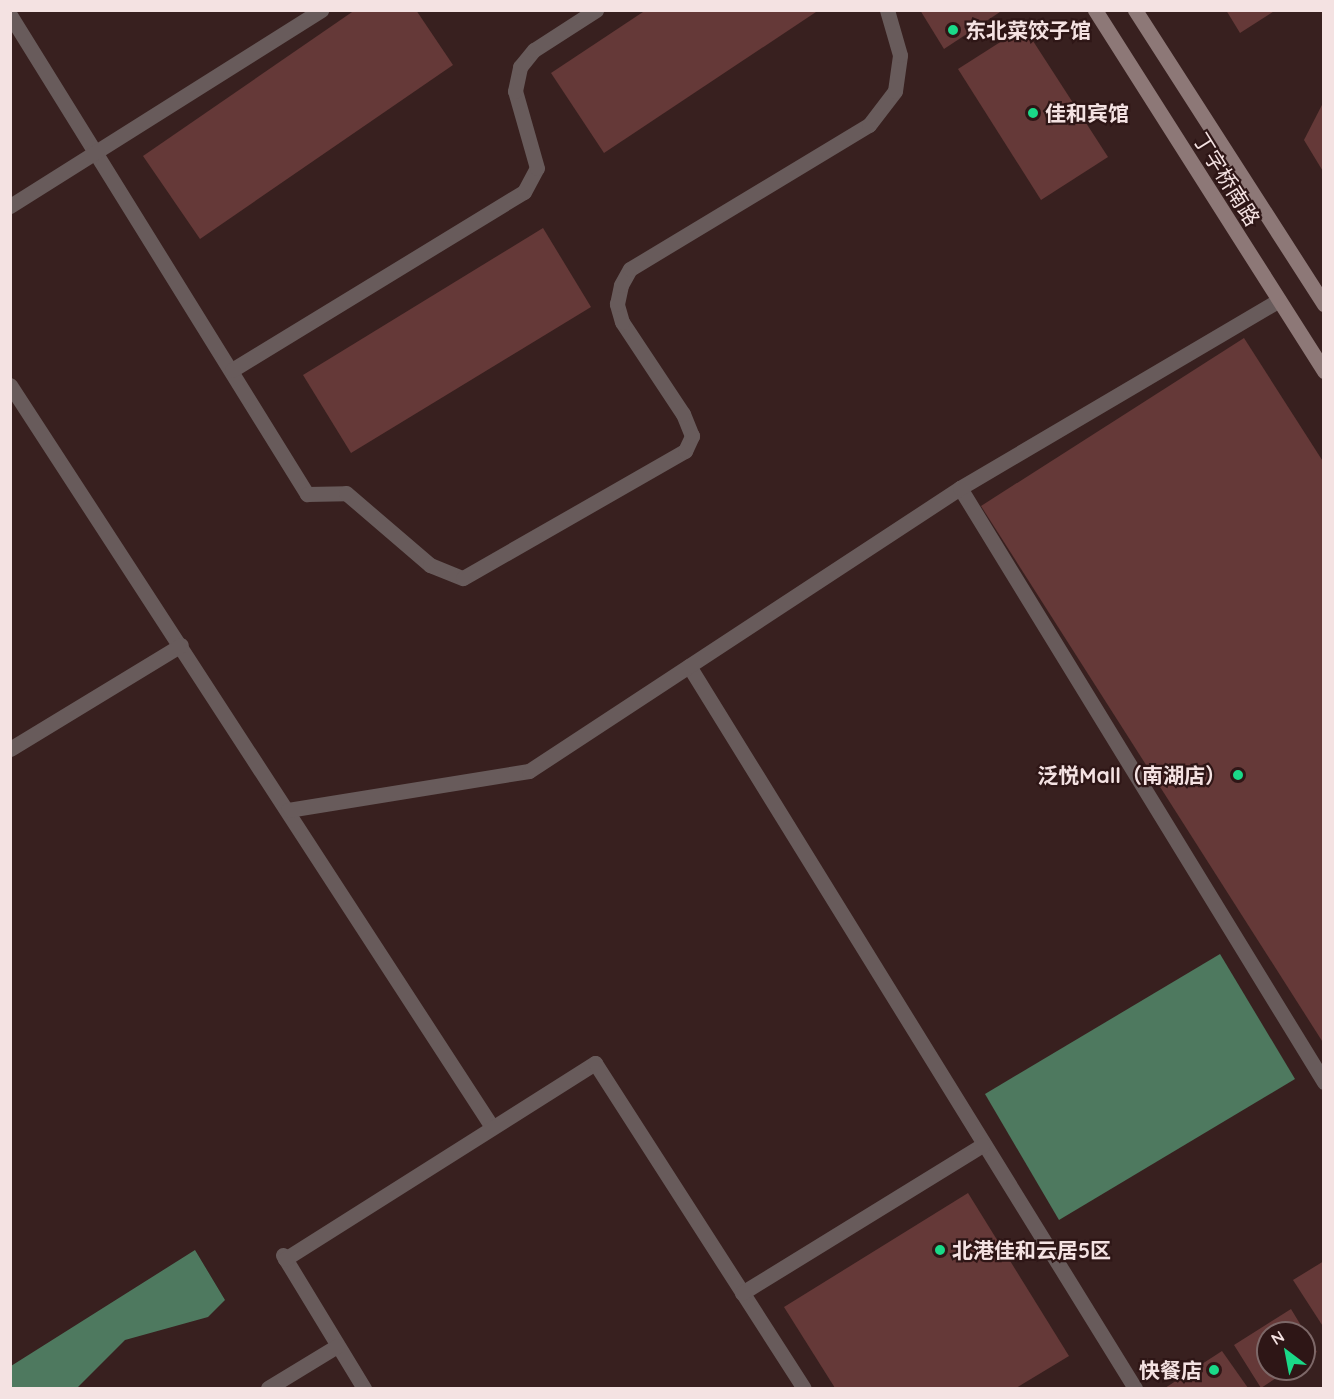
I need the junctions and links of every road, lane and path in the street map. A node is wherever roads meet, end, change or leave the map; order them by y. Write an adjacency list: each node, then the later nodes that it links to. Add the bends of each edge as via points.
1 (321, 10): 7 (street)
2 (596, 10): 11 (street, via 534,50 520,67 515,91 537,168 524,192)
3 (887, 10): 11 (street, via 900,55 895,92 869,125 630,269 621,285 617,304 622,322 683,414 692,436 685,451 481,572 464,578 429,565 346,493 307,494)
4 (1095, 10): 9 (main road, 丁字桥南路)
5 (1136, 10): 10 (main road, 丁字桥南路)
6 (10, 15): 7 (street)
7 (96, 152): 8 (street); 11 (street)
8 (10, 206)
9 (1279, 300): 12 (main road, 丁字桥南路); 14 (street)
10 (1323, 304)
11 (232, 370)
12 (1323, 371)
13 (10, 385): 15 (street)
14 (960, 488): 16 (street); 19 (street)
15 (181, 645): 17 (street); 18 (street)
16 (689, 666): 18 (street, via 529,771); 21 (street)
17 (10, 749)
18 (288, 810): 20 (street)
19 (1323, 1082)
20 (492, 1127): 22 (street, via 595,1063); 23 (street, via 284,1257)
21 (983, 1145): 22 (street); 27 (street)
22 (742, 1293): 26 (street)
23 (337, 1346): 24 (street); 25 (street)
24 (268, 1389)
25 (364, 1389)
26 (804, 1389)
27 (1135, 1389)

